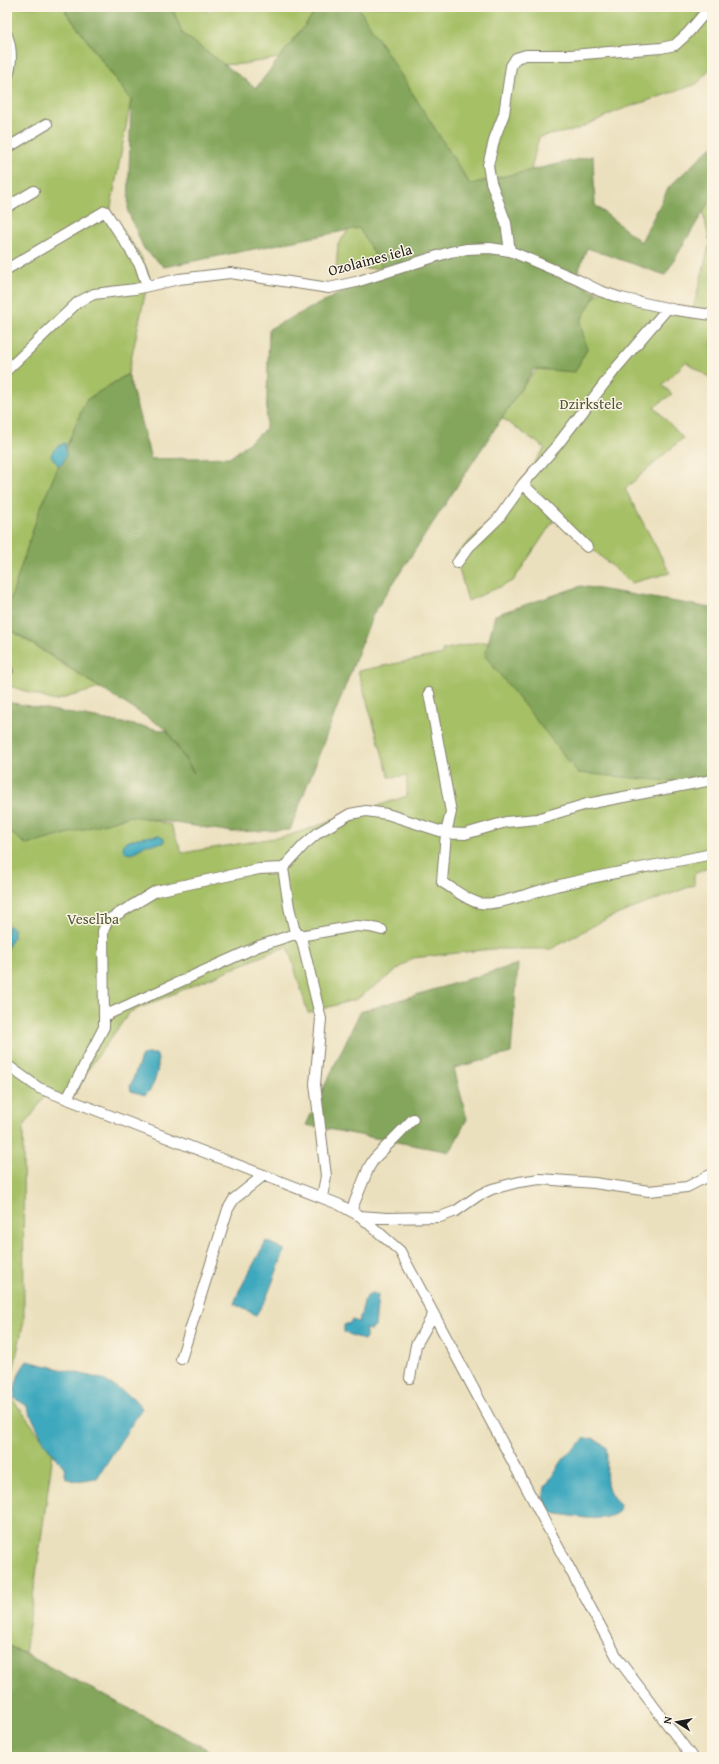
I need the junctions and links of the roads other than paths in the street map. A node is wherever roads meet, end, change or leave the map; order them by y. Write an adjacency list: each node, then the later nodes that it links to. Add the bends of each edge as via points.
1 (710, 7): 9 (street, via 676,45 570,55 526,55 516,58 511,66 504,114 488,165 491,182 506,223)
2 (7, 35): 3 (street)
3 (9, 49): 4 (street, via 11,65)
4 (7, 79)
5 (47, 124): 6 (street)
6 (7, 148)
7 (34, 191): 8 (street)
8 (7, 207)
9 (510, 251): 11 (street, Ozolaines iela, via 478,248 450,252 395,271 329,288 230,274 179,279); 12 (street, Ozolaines iela, via 600,291)
10 (7, 269): 11 (street, via 105,211 140,265)
11 (147, 286): 14 (street, Ozolaines iela, via 94,294 78,302)
12 (667, 308): 13 (street, Ozolaines iela); 15 (street)
13 (712, 315)
14 (9, 364)
15 (524, 484): 16 (street); 17 (street, via 498,519 469,547)
16 (587, 547)
17 (457, 563)
18 (429, 693): 20 (street, via 451,812)
19 (712, 780): 20 (street, via 587,804 537,819 506,822 465,834)
20 (446, 833): 21 (street, via 442,882 479,903 491,903 614,873); 22 (street, via 387,814 366,811 350,814 319,832)
21 (712, 854)
22 (283, 868): 24 (street, via 289,907); 25 (street, via 259,869 156,891 108,920 103,931)
23 (382, 930): 24 (street, via 356,926)
24 (298, 935): 25 (street, via 259,946); 31 (street, via 302,941 321,1019 315,1084 326,1176)
25 (104, 1016): 27 (street, via 104,1027)
26 (7, 1065): 27 (street, via 39,1088)
27 (67, 1099): 30 (street)
28 (413, 1119): 32 (street, via 374,1159)
29 (712, 1174): 34 (street, via 687,1187 649,1191 540,1179 492,1189 478,1195 456,1211 440,1217)
30 (264, 1175): 31 (street); 37 (street, via 234,1199 228,1209)
31 (322, 1197): 32 (street)
32 (351, 1211): 33 (street)
33 (360, 1216): 34 (street); 35 (street)
34 (387, 1218): 35 (street)
35 (381, 1234): 36 (street, via 400,1251)
36 (434, 1315): 38 (street, via 416,1345); 39 (street, via 618,1659)
37 (181, 1359)
38 (410, 1378)
39 (692, 1757)

